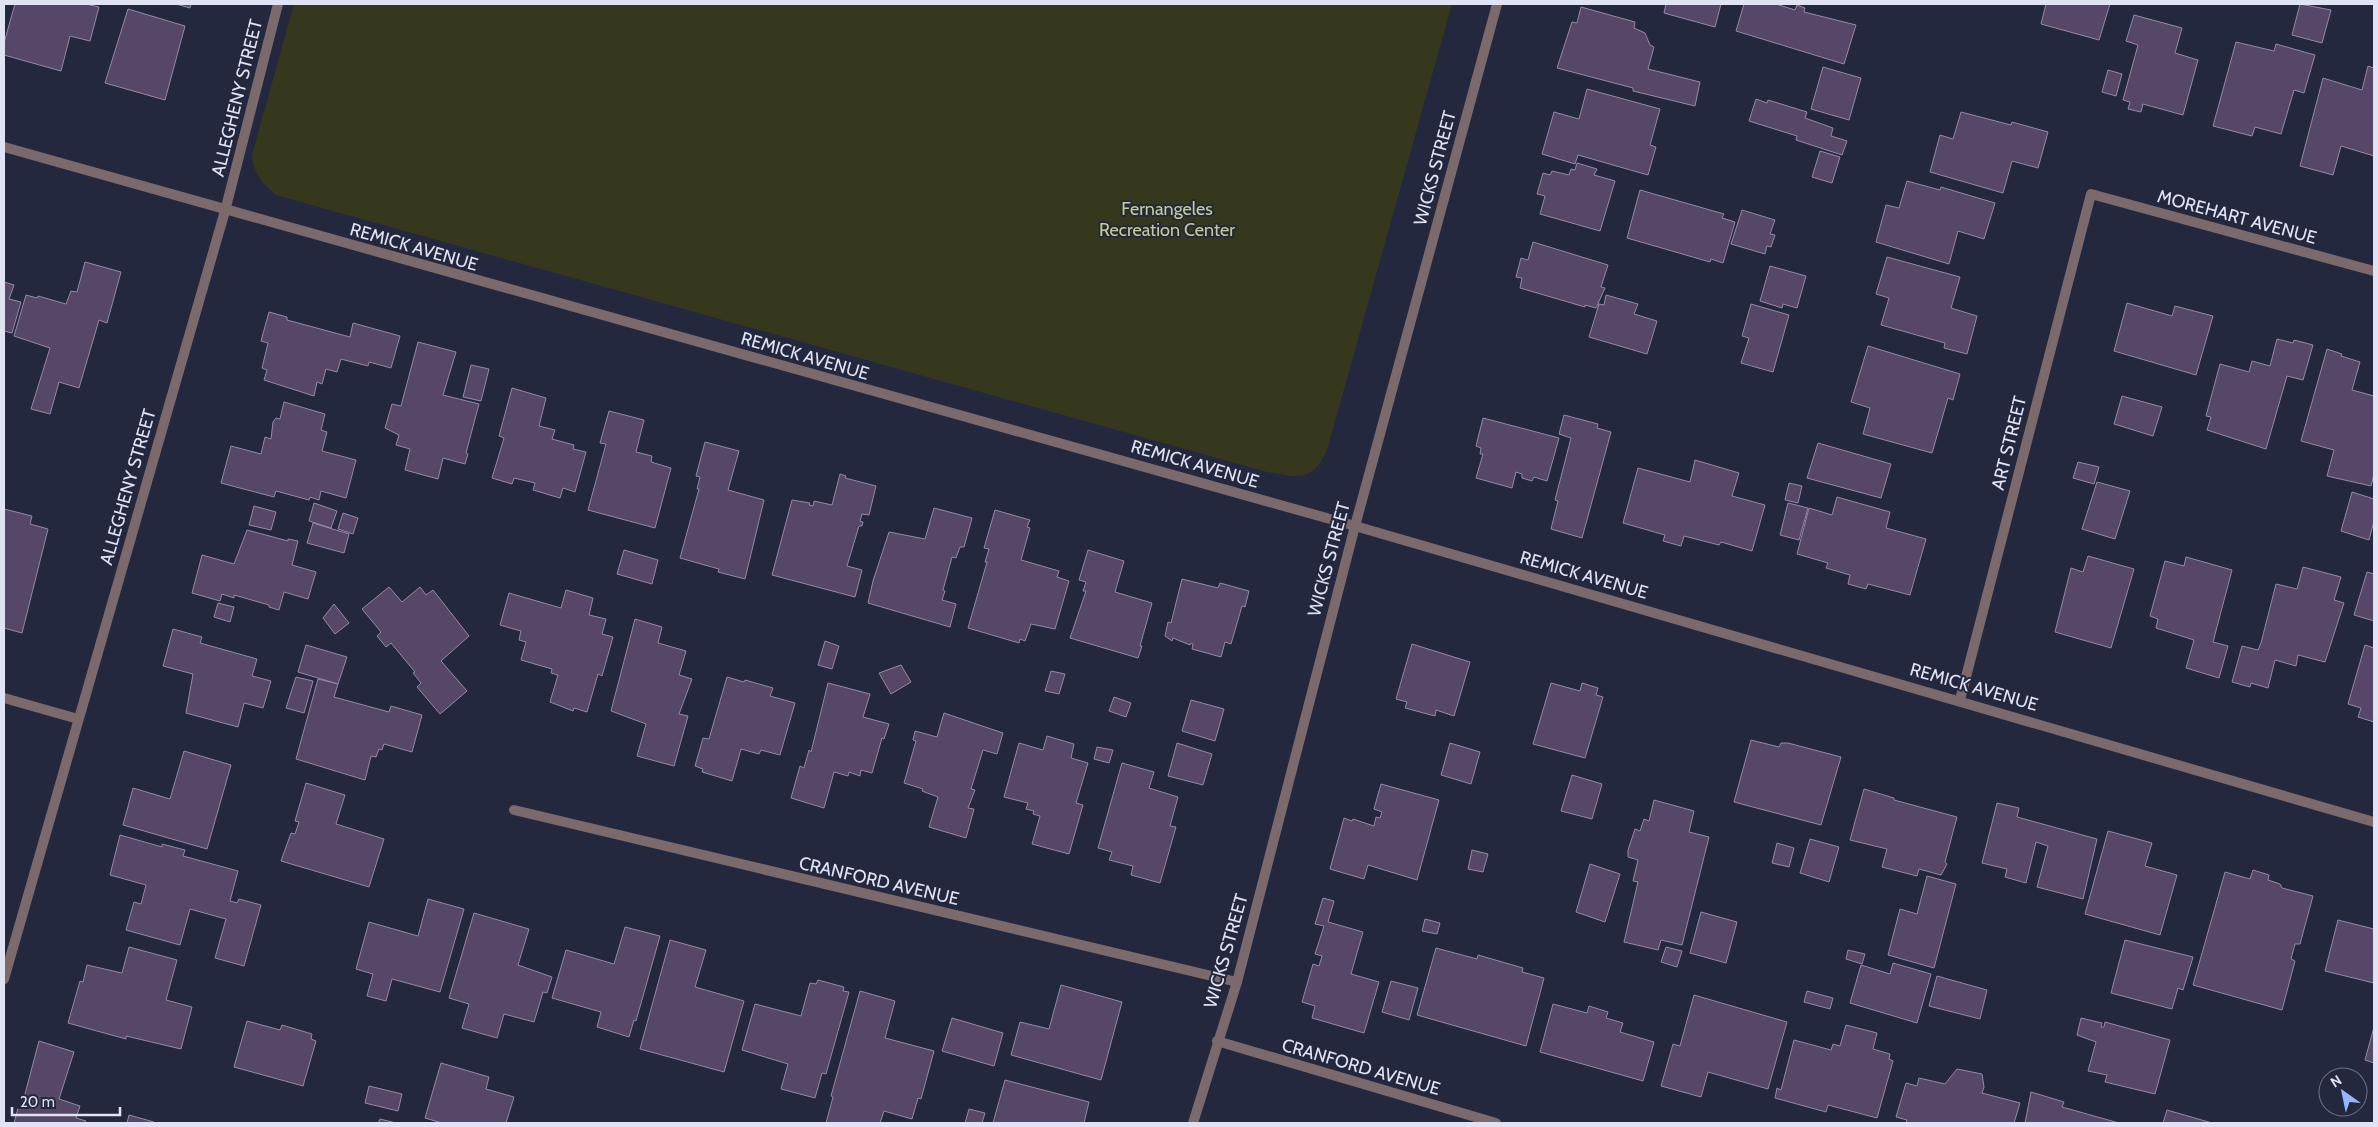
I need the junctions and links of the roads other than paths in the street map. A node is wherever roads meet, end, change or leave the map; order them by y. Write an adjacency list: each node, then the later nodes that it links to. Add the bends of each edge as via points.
1 (278, 4): 5 (street, ALLEGHENY STREET)
2 (1497, 4): 7 (street, WICKS STREET)
3 (4, 147): 5 (street, REMICK AVENUE)
4 (2090, 194): 6 (street, MOREHART AVENUE); 9 (street, ART STREET)
5 (225, 211): 7 (street, REMICK AVENUE); 10 (street, ALLEGHENY STREET)
6 (2374, 271)
7 (1355, 526): 9 (street, REMICK AVENUE); 14 (street, WICKS STREET)
8 (4, 698): 10 (street)
9 (1960, 700): 12 (street, REMICK AVENUE)
10 (78, 719): 13 (street, ALLEGHENY STREET)
11 (514, 810): 14 (street, CRANFORD AVENUE)
12 (2374, 822)
13 (4, 979)
14 (1236, 982): 15 (street, WICKS STREET)
15 (1217, 1041): 16 (street, WICKS STREET); 17 (street, CRANFORD AVENUE)
16 (1193, 1123)
17 (1496, 1123)

